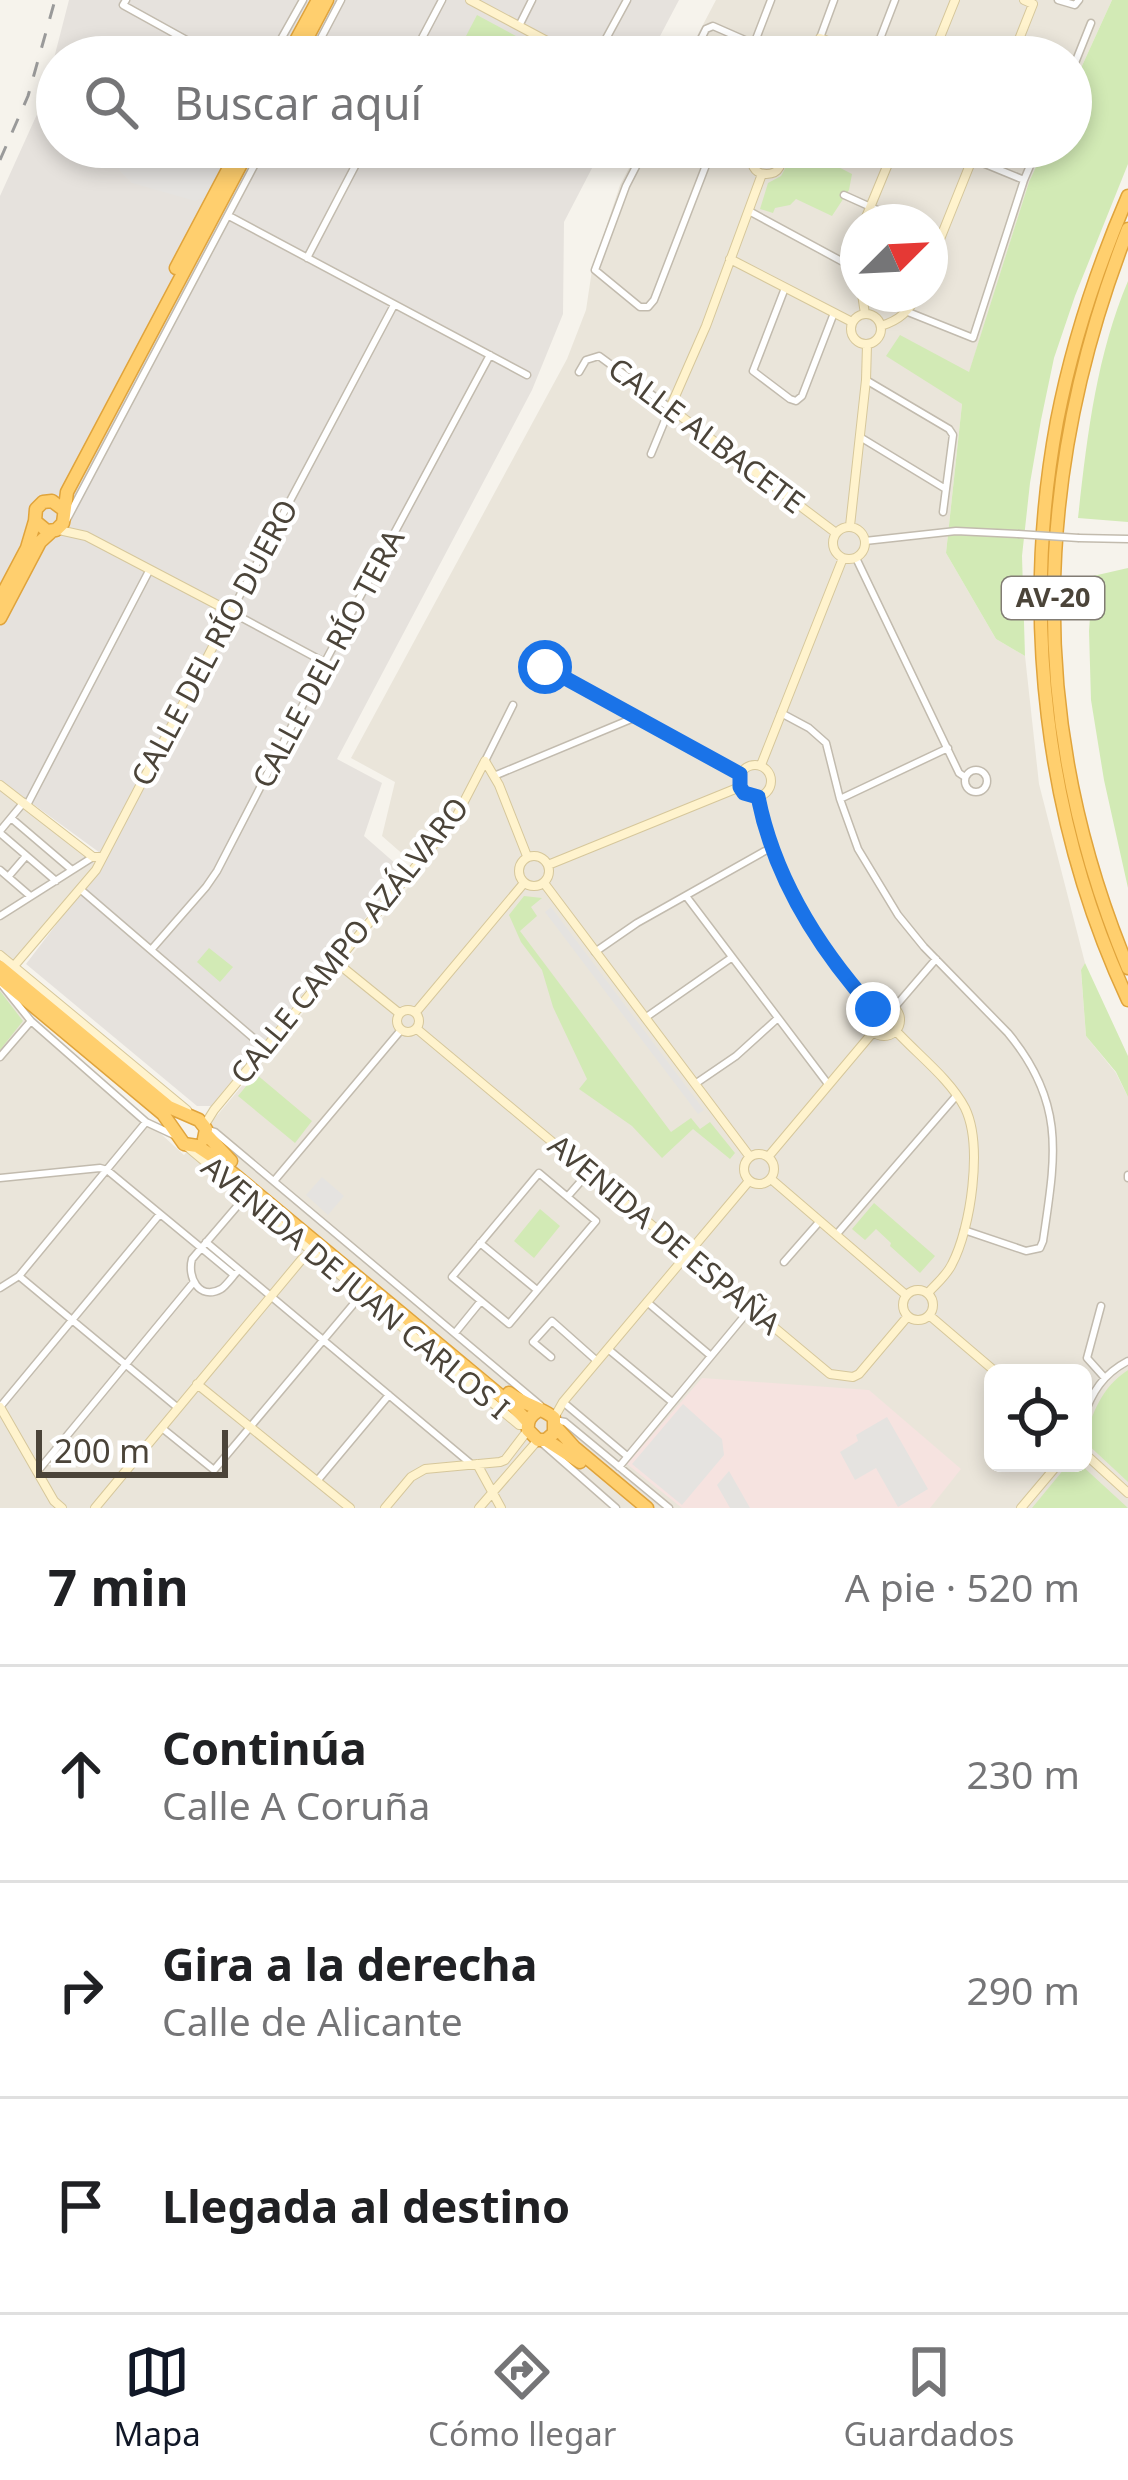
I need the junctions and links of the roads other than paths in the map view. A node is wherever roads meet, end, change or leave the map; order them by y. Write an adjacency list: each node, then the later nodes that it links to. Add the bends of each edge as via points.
1 (303, 0): 20 (street)
2 (317, 0): 21 (highway)
3 (327, 0): 22 (highway)
4 (340, 0): 23 (street)
5 (442, 0): 24 (street)
6 (470, 0): 18 (street)
7 (532, 0): 18 (street)
8 (627, 0): 26 (street)
9 (771, 0): 29 (street)
10 (834, 0): 30 (street)
11 (895, 0): 31 (street)
12 (955, 0): 32 (street)
13 (1058, 0): 15 (street)
14 (1031, 1): 33 (street)
15 (1078, 1)
16 (125, 2): 19 (street)
17 (1090, 23): 34 (street)
18 (519, 26): 25 (street)
19 (182, 36)
20 (283, 36)
21 (298, 36)
22 (308, 36)
23 (322, 36)
24 (423, 36)
25 (538, 36)
26 (607, 36)
27 (702, 36): 28 (street, via 713,26)
28 (736, 36)
29 (757, 36)
30 (821, 36)
31 (879, 36)
32 (940, 36)
33 (1019, 36)
34 (1085, 36)
35 (229, 168): 76 (highway)
36 (239, 168): 79 (highway, via 67,492)
37 (253, 168): 54 (street)
38 (354, 168): 57 (street)
39 (635, 168): 40 (street, via 595,270 648,307)
40 (704, 168)
41 (757, 168): 47 (street)
42 (778, 168): 47 (street)
43 (886, 168): 52 (street)
44 (969, 168): 55 (street)
45 (995, 168): 48 (street)
46 (1029, 168): 48 (street)
47 (762, 174): 53 (street)
48 (1024, 180): 62 (street, via 973,338)
49 (844, 196): 51 (street)
50 (1128, 196): 132 (highway, AV-20, via 1069,368 1040,586 1046,701 1065,814)
51 (861, 204)
52 (872, 204)
53 (749, 211): 58 (street); 59 (street)
54 (229, 216): 57 (street); 79 (street)
55 (948, 221)
56 (1128, 229): 130 (highway, AV-20, via 1070,418 1053,587 1060,720 1078,814)
57 (307, 257): 61 (street)
58 (730, 260): 60 (street); 72 (street)
59 (840, 260)
60 (785, 288): 63 (street); 63 (street, via 753,371 790,399 802,396)
61 (394, 305): 68 (street); 89 (street, CALLE DEL RÍO DUERO)
62 (908, 312): 66 (street)
63 (834, 313): 65 (street)
64 (865, 314): 65 (street); 66 (street)
65 (852, 322): 67 (street, via 852,336)
66 (881, 326): 67 (street, via 879,339)
67 (867, 345): 71 (street)
68 (490, 356): 70 (street); 91 (street, CALLE DEL RÍO TERA)
69 (579, 372): 72 (street, CALLE ALBACETE, via 599,356)
70 (527, 375)
71 (866, 380): 73 (street); 75 (street, via 949,429)
72 (670, 408): 74 (street); 81 (street, CALLE ALBACETE)
73 (860, 437): 75 (street); 80 (street)
74 (651, 454)
75 (946, 489): 77 (street)
76 (47, 501): 78 (highway); 79 (highway, via 57,502)
77 (943, 512)
78 (35, 521): 79 (highway, via 42,529); 88 (highway)
79 (61, 521): 82 (street); 82 (street); 90 (highway, via 40,542)
80 (850, 526): 81 (street); 84 (street)
81 (836, 533): 86 (street, via 833,547)
82 (86, 536): 87 (street)
83 (1128, 539): 84 (street, bridge, via 956,530)
84 (865, 541): 85 (street)
85 (856, 557): 86 (street); 96 (street)
86 (843, 558): 94 (street)
87 (149, 571): 89 (street); 106 (street)
88 (0, 599)
89 (231, 612): 91 (street); 112 (street, CALLE DEL RÍO DUERO)
90 (0, 618)
91 (325, 662): 123 (street, CALLE DEL RÍO TERA, via 217,871)
92 (545, 667): 95 (street)
93 (513, 705): 97 (street, CALLE CAMPO AZÁLVARO)
94 (781, 713): 98 (street); 105 (street, via 826,743)
95 (636, 717): 99 (street); 100 (street)
96 (948, 748): 101 (street); 105 (street)
97 (485, 761): 100 (street); 128 (street, CALLE CAMPO AZÁLVARO, via 455,819)
98 (761, 765): 99 (street); 104 (street, via 771,786)
99 (740, 774): 103 (street)
100 (494, 776): 111 (street)
101 (965, 777)
102 (0, 785): 106 (street)
103 (740, 787): 104 (street); 113 (street)
104 (758, 797): 109 (street)
105 (840, 799): 127 (street, via 871,873)
106 (25, 804): 107 (street); 112 (street)
107 (11, 818): 108 (street); 114 (street)
108 (0, 832): 110 (street)
109 (772, 847): 121 (street); 134 (street, via 807,921)
110 (26, 856): 115 (street); 116 (street)
111 (527, 856): 113 (street); 117 (street, via 518,868)
112 (98, 857): 114 (street); 119 (street, CALLE DEL RÍO DUERO)
113 (548, 865): 118 (street)
114 (73, 870): 116 (street)
115 (2, 873): 120 (street)
116 (56, 881): 120 (street)
117 (524, 883): 118 (street); 135 (street)
118 (544, 883): 124 (street)
119 (80, 890): 123 (street); 129 (street, CALLE DEL RÍO DUERO)
120 (31, 896): 122 (street)
121 (686, 896): 124 (street); 126 (street)
122 (1, 914)
123 (151, 950): 144 (street)
124 (595, 952): 137 (street)
125 (0, 955): 129 (street, AVENIDA DE JUAN CARLOS I)
126 (732, 957): 137 (street); 138 (street)
127 (935, 958): 133 (street); 163 (street, via 1021,1048 1053,1126 1040,1248 1026,1251)
128 (337, 962): 136 (street); 144 (street, CALLE CAMPO AZÁLVARO)
129 (7, 966): 150 (highway, AVENIDA DE JUAN CARLOS I)
130 (1128, 968)
131 (0, 980): 139 (street); 150 (highway, AVENIDA DE JUAN CARLOS I)
132 (1128, 1000)
133 (895, 1007): 134 (street); 143 (street)
134 (873, 1009): 142 (street)
135 (416, 1012): 136 (street); 140 (street)
136 (399, 1013): 141 (street)
137 (645, 1018): 146 (street)
138 (778, 1018): 146 (street); 147 (street)
139 (31, 1021): 145 (street); 149 (street)
140 (417, 1029): 141 (street); 154 (street, AVENIDA DE ESPAÑA)
141 (400, 1030): 158 (street)
142 (874, 1031): 143 (street); 147 (street)
143 (896, 1031): 148 (street)
144 (265, 1048): 150 (street, CALLE CAMPO AZÁLVARO)
145 (0, 1057)
146 (695, 1084): 152 (street)
147 (829, 1085): 151 (street)
148 (957, 1094): 163 (street, via 976,1148); 164 (street)
149 (146, 1122): 150 (street); 153 (street)
150 (194, 1131): 158 (street, AVENIDA DE JUAN CARLOS I, via 215,1132); 160 (street, AVENIDA DE JUAN CARLOS I); 203 (highway, AVENIDA DE JUAN CARLOS I)
151 (768, 1156): 152 (street); 156 (street)
152 (750, 1157): 157 (street)
153 (107, 1169): 155 (street); 161 (street); 171 (street)
154 (589, 1172): 159 (street); 168 (street, AVENIDA DE ESPAÑA)
155 (0, 1178)
156 (771, 1179): 157 (street); 162 (street)
157 (749, 1180): 168 (street)
158 (274, 1181): 186 (street, AVENIDA DE JUAN CARLOS I)
159 (568, 1196): 165 (street, via 539,1173); 174 (street, via 596,1221)
160 (243, 1199): 166 (street); 167 (street, AVENIDA DE JUAN CARLOS I)
161 (160, 1214): 166 (street); 185 (street)
162 (820, 1221): 164 (street); 169 (street)
163 (964, 1230): 175 (street, via 951,1268)
164 (836, 1235): 177 (street)
165 (480, 1243): 174 (street); 179 (street, via 452,1277)
166 (203, 1245): 170 (street); 172 (street, via 189,1267)
167 (312, 1252): 176 (street, AVENIDA DE JUAN CARLOS I); 178 (street)
168 (687, 1254): 180 (street); 182 (street, AVENIDA DE ESPAÑA)
169 (784, 1262)
170 (236, 1273): 172 (street, via 213,1292); 178 (street)
171 (20, 1276): 173 (street); 185 (street)
172 (193, 1283): 193 (street)
173 (0, 1288)
174 (537, 1290): 179 (street, via 509,1324)
175 (928, 1293): 177 (street); 183 (street)
176 (362, 1294): 187 (street); 203 (street, AVENIDA DE JUAN CARLOS I, via 519,1425)
177 (906, 1294): 184 (street)
178 (271, 1296): 187 (street); 196 (street)
179 (481, 1301): 186 (street)
180 (647, 1302): 188 (street); 189 (street)
181 (1101, 1306): 195 (street, via 1087,1358)
182 (751, 1308): 184 (street, AVENIDA DE ESPAÑA, via 830,1374 853,1378); 189 (street)
183 (929, 1315): 184 (street); 194 (street)
184 (908, 1316)
185 (72, 1320): 193 (street); 201 (street)
186 (455, 1333): 203 (street, AVENIDA DE JUAN CARLOS I)
187 (323, 1340): 197 (street); 204 (street)
188 (608, 1348): 191 (street); 200 (street)
189 (711, 1356): 200 (street)
190 (550, 1358): 191 (street, via 533,1342 552,1321)
191 (598, 1360): 199 (street)
192 (1128, 1361): 195 (street)
193 (125, 1364): 202 (street); 210 (street)
194 (987, 1364)
195 (1105, 1377): 198 (street)
196 (197, 1384): 202 (street); 204 (street)
197 (389, 1395): 208 (street); 212 (street)
198 (1092, 1395)
199 (563, 1402): 203 (street); 206 (street)
200 (672, 1402): 206 (street)
201 (0, 1407): 210 (street)
202 (178, 1408): 205 (street)
203 (542, 1425): 208 (street, via 505,1460); 209 (street, AVENIDA DE JUAN CARLOS I, via 565,1422); 213 (street); 221 (street, AVENIDA DE JUAN CARLOS I); 222 (highway, AVENIDA DE JUAN CARLOS I); 223 (highway, AVENIDA DE JUAN CARLOS I)
204 (250, 1427): 205 (street, via 214,1470); 212 (street)
205 (161, 1428): 216 (street)
206 (627, 1456): 209 (street)
207 (1092, 1460): 214 (street)
208 (474, 1464): 213 (street); 218 (street, via 425,1468)
209 (619, 1466): 224 (street, AVENIDA DE JUAN CARLOS I)
210 (37, 1472): 215 (street)
211 (1051, 1472): 225 (street)
212 (316, 1481): 217 (street)
213 (493, 1492): 219 (street); 220 (street)
214 (1128, 1493)
215 (62, 1508)
216 (94, 1508)
217 (350, 1508)
218 (385, 1508)
219 (479, 1508)
220 (501, 1508)
221 (616, 1508)
222 (635, 1508)
223 (647, 1508)
224 (669, 1508)
225 (1021, 1508)

